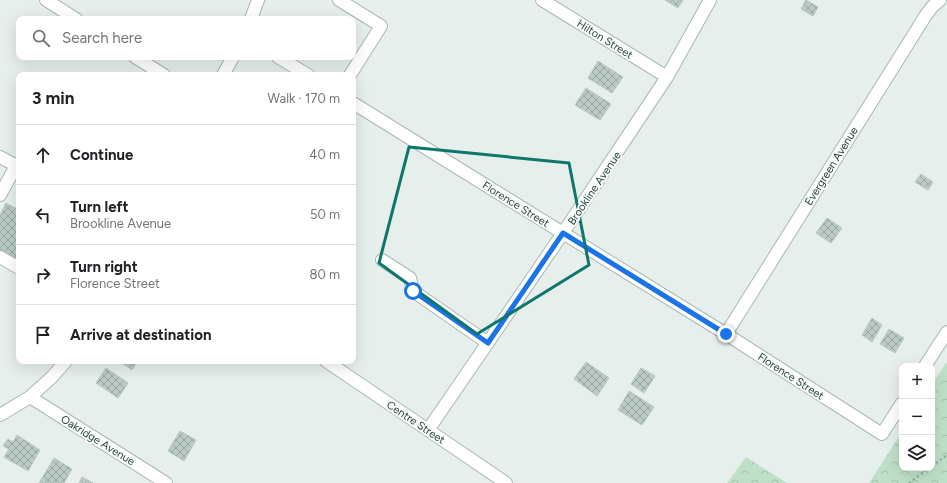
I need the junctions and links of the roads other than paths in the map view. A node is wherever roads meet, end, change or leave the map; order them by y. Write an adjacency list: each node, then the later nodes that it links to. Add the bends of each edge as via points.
1 (46, 0): 7 (street)
2 (258, 0): 8 (street)
3 (339, 0): 15 (street, via 381,26)
4 (542, 0): 16 (street, Hilton Street)
5 (710, 0): 16 (street, Brookline Avenue)
6 (940, 0): 27 (street, Evergreen Avenue, via 926,15)
7 (71, 16)
8 (252, 16)
9 (140, 60): 12 (street)
10 (231, 60): 13 (street)
11 (283, 60): 14 (street)
12 (159, 72)
13 (225, 72)
14 (303, 72)
15 (352, 72)
16 (667, 77): 22 (street, Brookline Avenue)
17 (356, 105): 22 (street, Florence Street)
18 (0, 157): 19 (street)
19 (16, 166)
20 (16, 170): 21 (street)
21 (0, 195)
22 (563, 233): 27 (street, Florence Street); 28 (street, Brookline Avenue)
23 (0, 257): 25 (street)
24 (382, 260): 28 (street, via 410,278 413,291)
25 (16, 266)
26 (947, 332): 29 (street)
27 (726, 334): 33 (street, Florence Street, via 882,434)
28 (488, 343): 35 (street, Brookline Avenue)
29 (927, 363)
30 (63, 364): 32 (street)
31 (330, 364): 35 (street, Centre Street)
32 (30, 398): 34 (street); 36 (street, Oakridge Avenue)
33 (899, 408)
34 (0, 415)
35 (428, 430): 37 (street, Centre Street)
36 (166, 483)
37 (506, 483)

